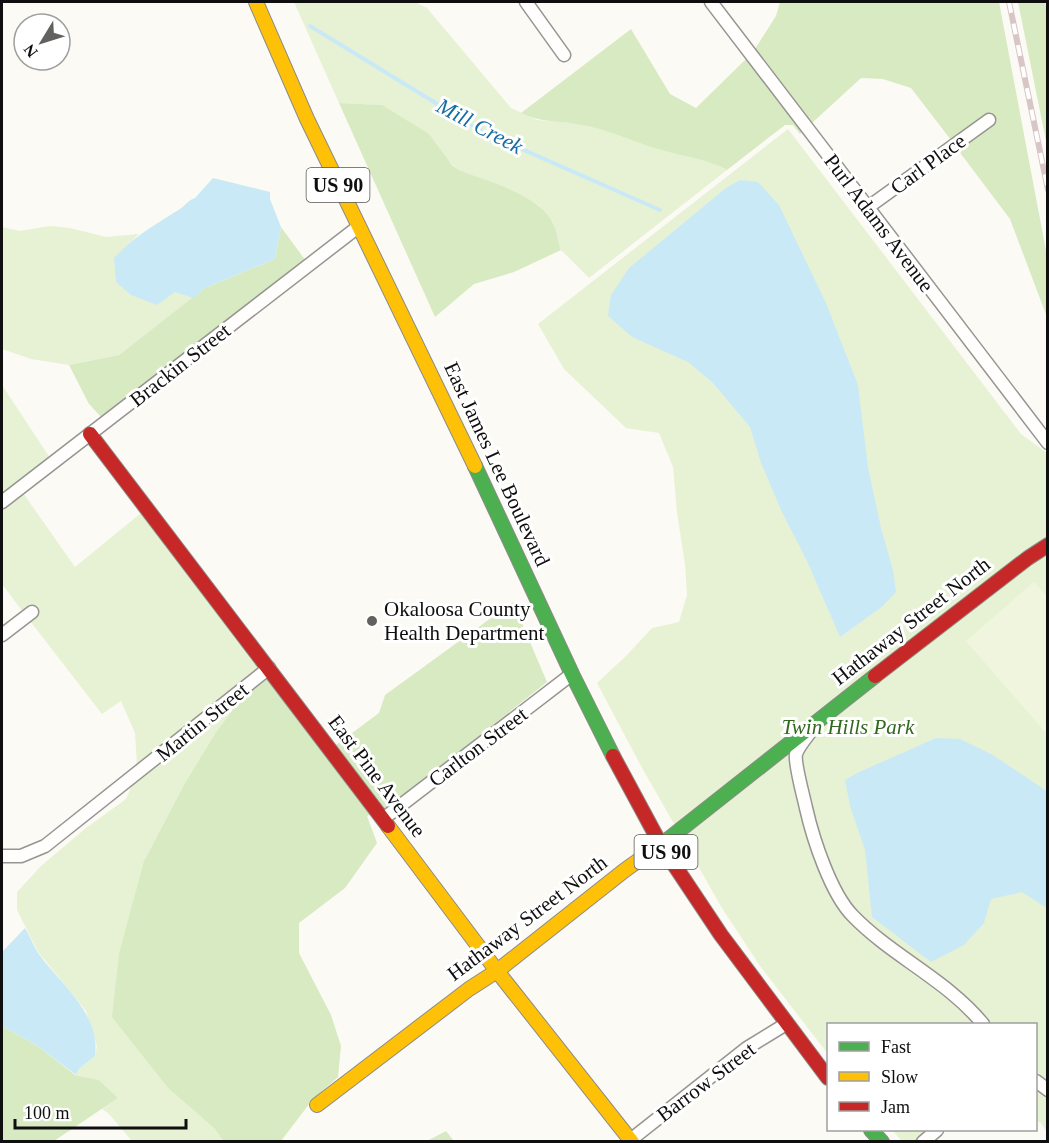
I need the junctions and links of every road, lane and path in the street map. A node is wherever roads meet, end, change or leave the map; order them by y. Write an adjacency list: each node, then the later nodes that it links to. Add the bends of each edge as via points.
1 (256, 2): 7 (street, East James Lee Boulevard / US 90)
2 (526, 2): 4 (street)
3 (711, 2): 6 (street, Purl Adams Avenue)
4 (564, 55)
5 (989, 120): 6 (street, Carl Place)
6 (867, 208): 9 (street, Purl Adams Avenue)
7 (358, 227): 8 (street, Brackin Street); 15 (street, East James Lee Boulevard / US 90, via 430,370)
8 (90, 434): 10 (street, Brackin Street); 14 (street, East Pine Avenue)
9 (1047, 443)
10 (2, 502)
11 (1047, 545): 16 (street, Hathaway Street North)
12 (32, 612): 13 (street)
13 (2, 635)
14 (269, 668): 17 (street, East Pine Avenue); 19 (street, Martin Street, via 45,846 21,856)
15 (572, 674): 17 (street, Carlton Street); 18 (street, East James Lee Boulevard / US 90)
16 (817, 721): 18 (street, Hathaway Street North); 21 (street, via 796,755 813,835 843,904 872,934 961,1000)
17 (383, 819): 20 (street, East Pine Avenue)
18 (661, 845): 20 (street, Hathaway Street North); 22 (street, East James Lee Boulevard / US 90)
19 (2, 856)
20 (497, 971): 24 (street, Hathaway Street North); 26 (street, East Pine Avenue)
21 (982, 1023)
22 (786, 1024): 23 (street, East James Lee Boulevard / US 90); 26 (street, Barrow Street, via 747,1048)
23 (827, 1077)
24 (317, 1105)
25 (936, 1131): 27 (street)
26 (630, 1141)
27 (923, 1142)

